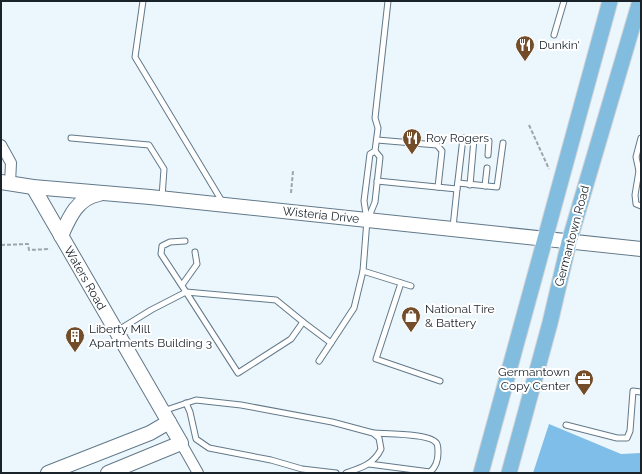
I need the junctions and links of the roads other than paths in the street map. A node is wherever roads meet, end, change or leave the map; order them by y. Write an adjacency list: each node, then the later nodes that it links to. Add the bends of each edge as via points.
1 (142, 1): 28 (lane, via 135,57)
2 (388, 1): 11 (lane, via 375,118 378,128)
3 (564, 1): 6 (lane)
4 (610, 1): 33 (main road)
5 (640, 1): 35 (main road, Germantown Road)
6 (554, 35)
7 (71, 138): 27 (lane, via 149,145 164,168)
8 (463, 138): 22 (lane)
9 (641, 138): 18 (lane, via 636,157)
10 (474, 139): 21 (lane)
11 (377, 140): 15 (lane); 25 (lane, via 437,146 442,151)
12 (490, 141): 16 (lane)
13 (503, 143): 23 (lane, via 497,187)
14 (1, 145): 20 (street, via 11,163)
15 (375, 151): 19 (lane, via 380,157); 30 (lane, via 370,154 366,178 364,200)
16 (488, 155)
17 (487, 168): 23 (lane)
18 (640, 171): 29 (lane, via 635,195 636,204)
19 (377, 181): 25 (lane); 30 (lane, via 375,202)
20 (5, 183): 24 (street, Wisteria Drive)
21 (470, 185): 22 (lane); 23 (lane)
22 (458, 186): 25 (lane); 31 (lane)
23 (485, 186)
24 (33, 187): 26 (street, Wisteria Drive); 32 (street, Waters Road)
25 (438, 187)
26 (101, 193): 27 (street, Wisteria Drive); 32 (street, via 94,194 75,207)
27 (162, 198): 28 (street, Wisteria Drive)
28 (224, 205): 30 (street, Wisteria Drive)
29 (641, 206)
30 (367, 220): 31 (street, Wisteria Drive); 38 (lane)
31 (453, 230): 33 (street, Wisteria Drive)
32 (61, 236): 44 (street, Waters Road)
33 (545, 239): 35 (street, Wisteria Drive); 60 (main road)
34 (185, 241): 40 (lane, via 170,242 162,246 160,254)
35 (569, 242): 36 (street, Wisteria Drive); 61 (main road, Germantown Road)
36 (641, 249)
37 (195, 252): 40 (lane, via 197,264)
38 (363, 271): 39 (lane); 45 (lane, via 354,308)
39 (401, 283): 41 (lane); 47 (lane, via 376,359)
40 (182, 285): 42 (lane)
41 (411, 286)
42 (186, 292): 43 (lane, via 276,300); 43 (lane, via 238,373 291,339); 44 (lane)
43 (303, 322): 45 (lane)
44 (116, 332): 50 (street, Waters Road)
45 (331, 343): 46 (lane)
46 (319, 361)
47 (440, 381)
48 (641, 392): 51 (lane, via 633,391 630,431 626,438 617,438)
49 (186, 403): 50 (lane); 52 (lane, via 196,400 241,405 332,422); 58 (lane, via 196,439 208,448 271,460 302,469)
50 (165, 417): 53 (street, Waters Road); 55 (street, via 150,433)
51 (566, 424)
52 (373, 433): 54 (lane, via 379,438 381,449 377,458); 54 (lane, via 434,439 438,444 438,460 430,472)
53 (181, 443): 56 (street); 57 (street, Waters Road)
54 (369, 464): 59 (lane)
55 (48, 473)
56 (108, 473)
57 (198, 473)
58 (336, 473)
59 (346, 473)
60 (482, 473)
61 (509, 473)

